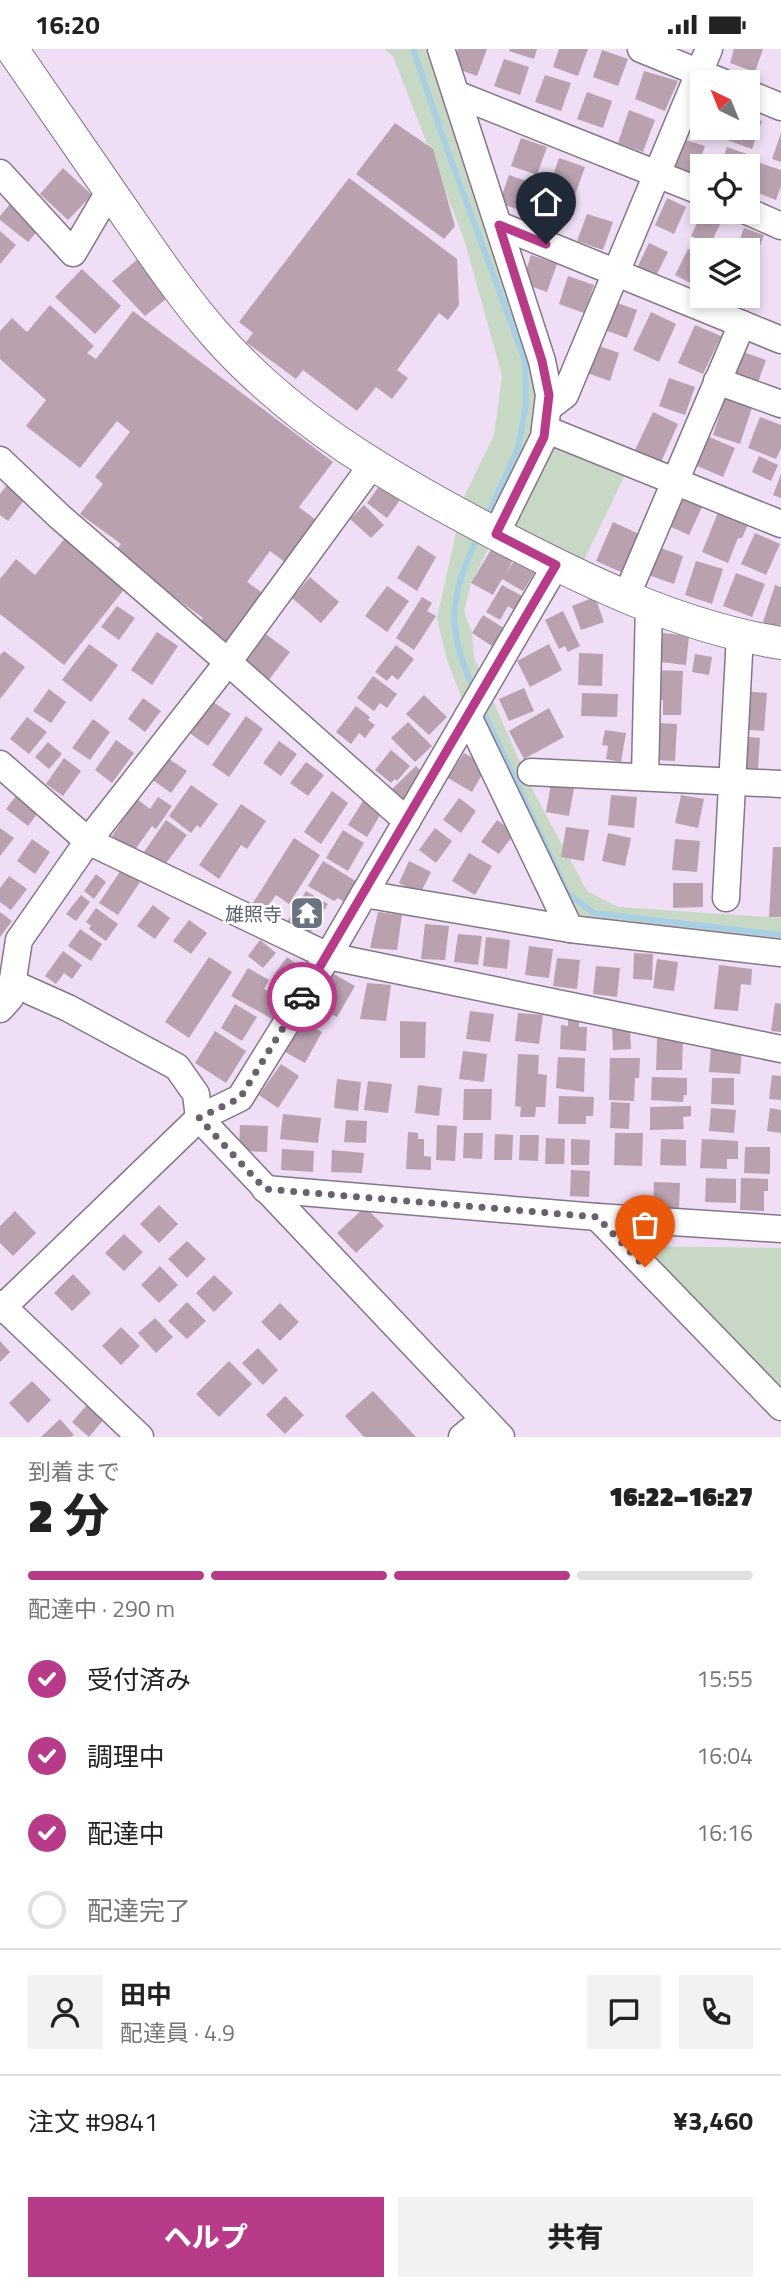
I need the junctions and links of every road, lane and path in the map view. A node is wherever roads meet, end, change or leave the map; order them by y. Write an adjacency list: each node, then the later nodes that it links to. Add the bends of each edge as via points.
1 (12, 49): 11 (street)
2 (442, 49): 5 (street)
3 (641, 49): 4 (street)
4 (710, 68): 9 (street)
5 (456, 94): 9 (street); 13 (street)
6 (760, 98): 7 (street)
7 (781, 107)
8 (0, 173): 11 (street, via 73,253)
9 (657, 174): 10 (street); 15 (street)
10 (690, 187)
11 (110, 191): 22 (street, via 214,333 258,379)
12 (760, 217): 14 (street)
13 (499, 225): 15 (street); 20 (street, via 542,361 549,395)
14 (781, 226)
15 (616, 272): 16 (street); 20 (street, via 565,395)
16 (741, 324): 17 (street); 18 (street)
17 (781, 340)
18 (718, 381): 19 (street); 23 (street)
19 (781, 404)
20 (546, 418): 23 (street); 25 (street, via 544,437)
21 (0, 460): 30 (street)
22 (372, 465): 25 (street); 30 (street)
23 (676, 480): 24 (street); 27 (street)
24 (781, 524)
25 (496, 534): 26 (street)
26 (556, 565): 27 (street); 31 (street)
27 (637, 601): 28 (street); 34 (street)
28 (740, 635): 29 (street); 35 (street)
29 (781, 643)
30 (228, 662): 37 (street); 38 (street)
31 (468, 716): 37 (street); 41 (street)
32 (0, 764): 38 (street)
33 (531, 772): 34 (street)
34 (645, 777): 35 (street)
35 (731, 782): 36 (street); 40 (street)
36 (781, 783)
37 (407, 821): 39 (street)
38 (88, 841): 43 (street); 44 (street, via 19,940)
39 (364, 894): 41 (street); 43 (street)
40 (726, 898)
41 (570, 929): 42 (street)
42 (781, 953)
43 (328, 956): 46 (street); 47 (street, via 240,1098)
44 (9, 968): 45 (street, via 10,998); 47 (street, via 68,1008 177,1067 196,1094)
45 (0, 1009)
46 (781, 1049)
47 (199, 1118): 48 (street); 51 (street)
48 (265, 1189): 49 (street); 53 (street)
49 (597, 1217): 50 (street); 52 (street)
50 (781, 1229)
51 (1, 1307): 54 (street)
52 (781, 1407)
53 (492, 1429): 55 (street)
54 (136, 1436)
55 (462, 1437)

